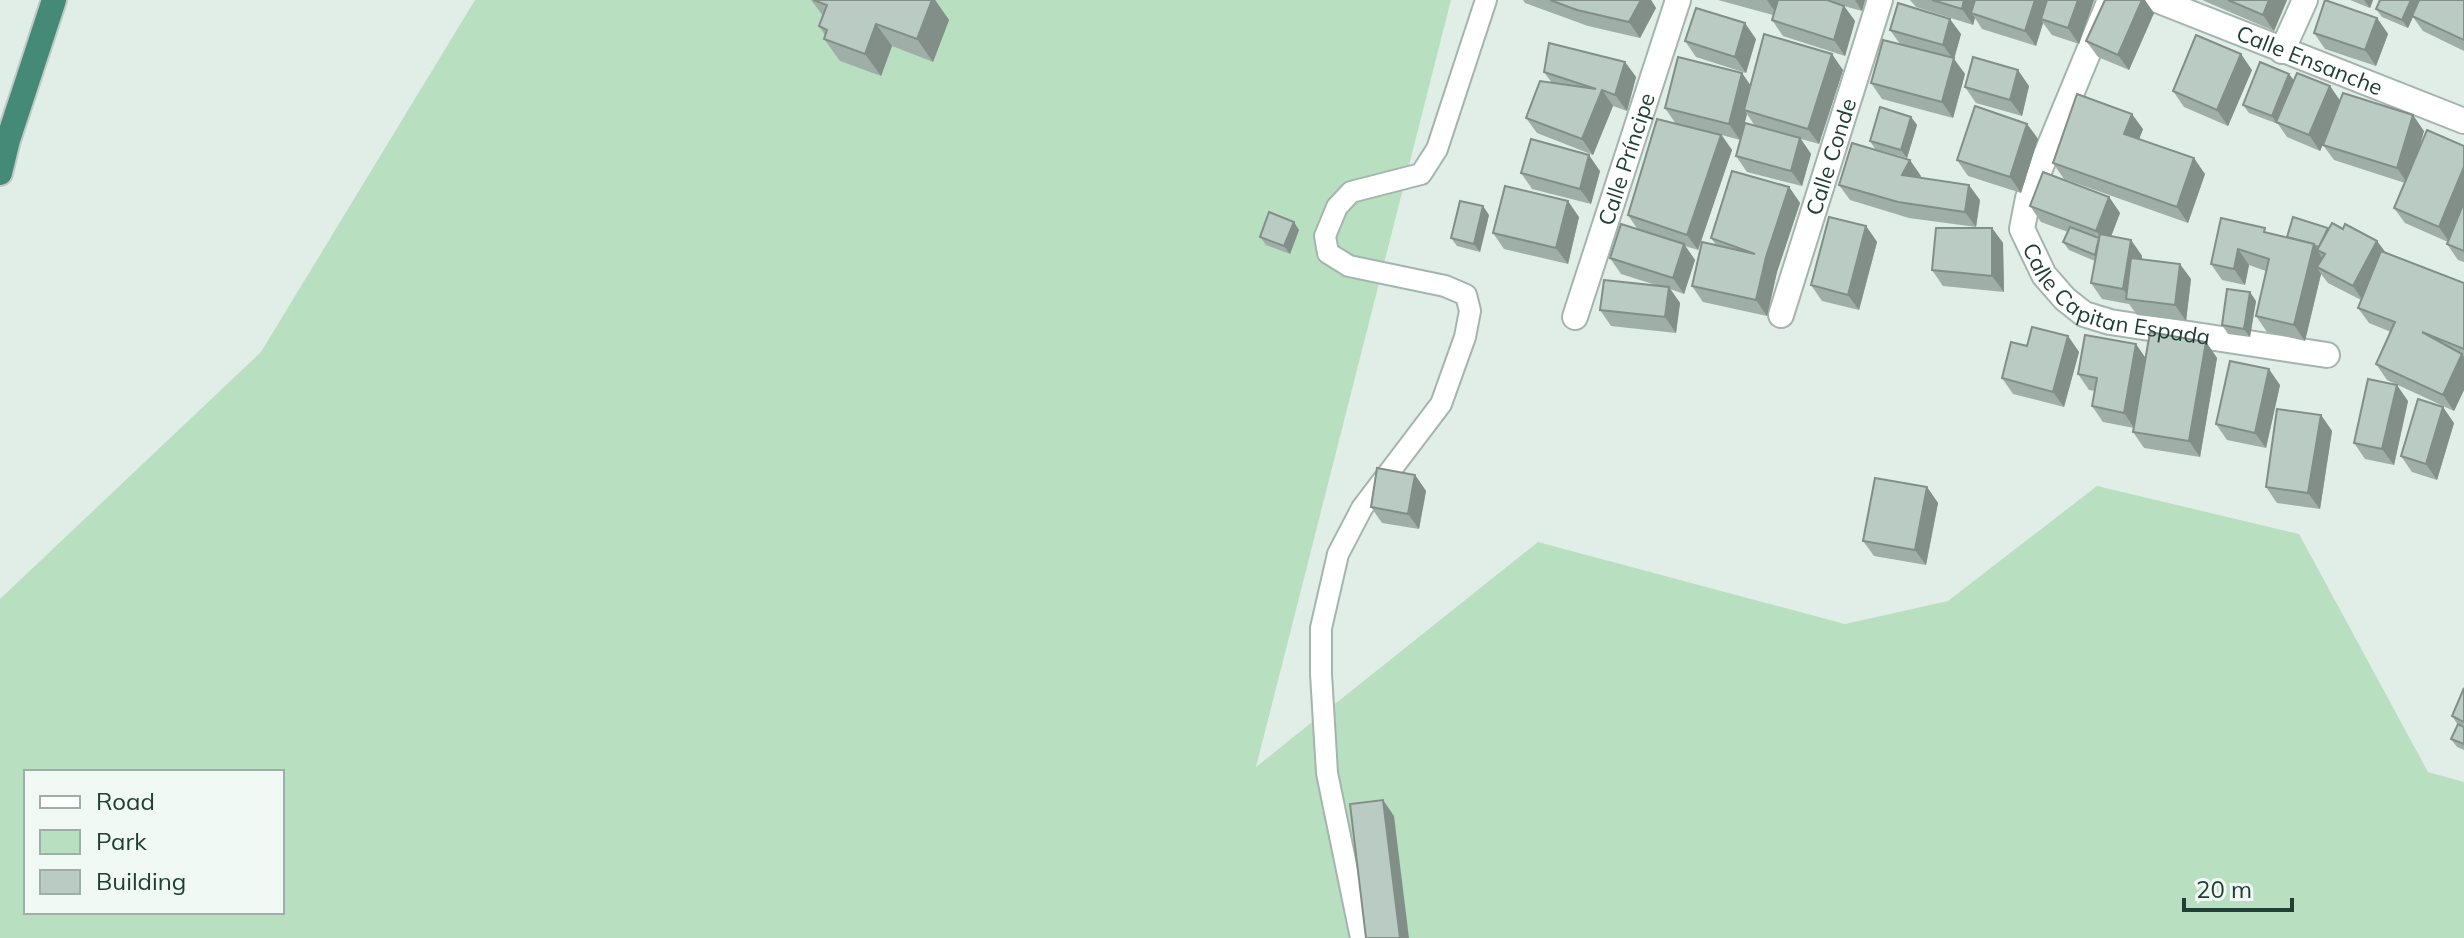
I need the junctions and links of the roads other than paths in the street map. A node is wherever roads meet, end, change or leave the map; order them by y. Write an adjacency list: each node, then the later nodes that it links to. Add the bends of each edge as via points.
1 (54, 0): 10 (highway)
2 (1486, 0): 14 (lane, via 1437,149 1421,174 1351,192 1337,207 1325,236 1328,253 1349,266 1445,286 1466,295 1470,311 1441,404 1362,508 1338,554 1327,593 1321,628 1327,773)
3 (1678, 0): 12 (street, Calle Príncipe)
4 (1880, 0): 11 (street, Calle Conde)
5 (2110, 0): 13 (street, Calle Capitan Espada, via 2028,198 2022,229 2044,275 2084,314 2110,322)
6 (2157, 0): 8 (street, Calle Ensanche)
7 (2305, 0): 8 (street)
8 (2282, 51): 9 (street, Calle Ensanche)
9 (2464, 120)
10 (0, 173)
11 (1781, 315)
12 (1575, 317)
13 (2327, 355)
14 (1361, 938)

